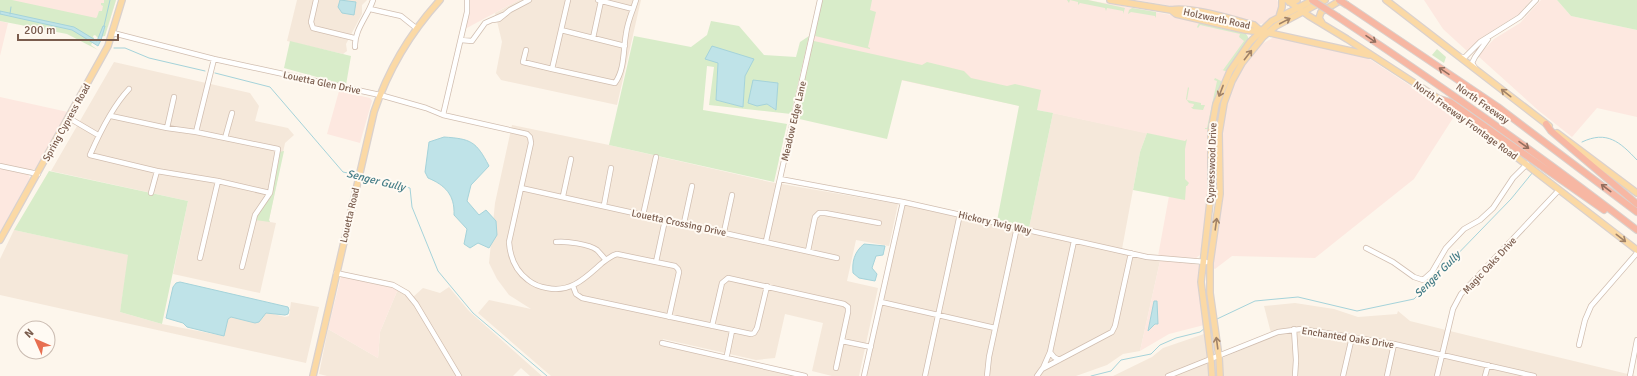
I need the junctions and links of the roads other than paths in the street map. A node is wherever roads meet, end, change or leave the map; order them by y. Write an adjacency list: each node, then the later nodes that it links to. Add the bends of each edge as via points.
1 (122, 0): 30 (main road, Spring Cypress Road)
2 (316, 0): 32 (street, via 311,22 313,28)
3 (373, 0): 20 (street)
4 (440, 0): 26 (main road, Louetta Road)
5 (467, 0): 35 (street)
6 (529, 0): 35 (street, via 485,24 472,41)
7 (568, 0): 27 (street)
8 (600, 0): 21 (street); 33 (street)
9 (636, 0): 21 (street)
10 (820, 0): 67 (street, Meadow Edge Lane)
11 (1110, 0): 22 (main road, Holzwarth Road)
12 (1282, 0): 24 (main road)
13 (1297, 0): 19 (main road)
14 (1313, 0): 23 (main road); 90 (highway, North Freeway, one-way to 90, bridge, via 1439,84)
15 (1325, 0): 23 (main road)
16 (1340, 0): 25 (main road, via 1321,12); 82 (highway, North Freeway, one-way to 16, bridge, via 1504,112)
17 (1386, 0): 41 (main road)
18 (1536, 0): 34 (street, via 1520,17)
19 (1288, 1): 23 (main road, North Freeway Frontage Road)
20 (370, 9): 26 (street, via 400,16); 32 (street)
21 (633, 9): 37 (street)
22 (1171, 10): 28 (main road, Holzwarth Road, via 1176,14); 29 (main road, Holzwarth Road, via 1197,12 1254,25)
23 (1300, 10): 24 (main road, Cypresswood Drive); 25 (main road, North Freeway Frontage Road); 31 (main road, Cypresswood Drive, one-way to 23)
24 (1279, 17): 29 (main road, Cypresswood Drive)
25 (1322, 24): 40 (main road, North Freeway Frontage Road)
26 (416, 28): 46 (main road, Louetta Road, via 403,47)
27 (561, 30): 33 (street); 43 (street)
28 (1245, 30): 29 (main road, Holzwarth Road); 36 (main road)
29 (1261, 30): 31 (main road, Holzwarth Road); 36 (main road, Cypresswood Drive)
30 (113, 33): 42 (street, Louetta Glen Drive); 52 (main road, Spring Cypress Road)
31 (1268, 33): 40 (main road, Holzwarth Road); 57 (main road, Cypresswood Drive, one-way to 31, via 1224,103 1232,81 1242,63)
32 (354, 38): 38 (street)
33 (593, 38): 37 (street)
34 (1489, 38): 41 (street, via 1480,42 1465,57); 44 (street, via 1474,57 1472,63)
35 (461, 40): 50 (street)
36 (1251, 41): 56 (main road, Cypresswood Drive, one-way to 56, via 1237,59 1223,85 1216,104)
37 (625, 46): 43 (street, via 618,80 615,83)
38 (355, 47)
39 (526, 50): 43 (street, via 523,62)
40 (1376, 57): 48 (main road, North Freeway Frontage Road)
41 (1460, 57): 44 (main road)
42 (214, 59): 46 (street, Louetta Glen Drive); 55 (street)
43 (552, 69)
44 (1477, 72): 53 (main road, one-way to 44)
45 (129, 89): 51 (street)
46 (380, 95): 50 (street, Louetta Glen Drive); 106 (main road, Louetta Road, via 372,117)
47 (174, 97): 54 (street)
48 (1440, 100): 62 (main road, North Freeway Frontage Road); 90 (highway, via 1450,102 1633,232)
49 (232, 113): 59 (street)
50 (443, 115): 70 (street, Louetta Glen Drive, via 525,133 531,143)
51 (111, 116): 54 (street); 58 (street)
52 (69, 118): 58 (street); 66 (main road, Spring Cypress Road)
53 (1546, 124): 75 (main road); 80 (highway)
54 (167, 128): 55 (street)
55 (196, 132): 59 (street)
56 (1211, 132): 57 (main road); 74 (main road, Cypresswood Drive)
57 (1219, 133): 76 (main road, Cypresswood Drive)
58 (98, 135): 65 (street, via 90,155)
59 (226, 138): 73 (street, via 278,149)
60 (656, 157): 84 (street)
61 (571, 159): 78 (street)
62 (1527, 164): 71 (main road, North Freeway Frontage Road); 95 (street, via 1513,178 1493,208 1480,220 1464,229 1446,248 1432,272 1423,280 1414,278 1393,262)
63 (0, 166): 66 (street)
64 (611, 168): 81 (street)
65 (157, 171): 68 (street); 72 (street)
66 (38, 174): 91 (main road, Spring Cypress Road)
67 (780, 178): 79 (street, Hickory Twig Way); 93 (street, Meadow Edge Lane)
68 (218, 181): 73 (street); 99 (street)
69 (692, 186): 86 (street)
70 (521, 188): 78 (street, Louetta Crossing Drive); 107 (street, via 509,242 515,265 525,278 539,286 553,289)
71 (1559, 190): 97 (main road, North Freeway Frontage Road, one-way to 97); 126 (street, Magic Oaks Drive, via 1461,294 1453,308)
72 (151, 193)
73 (270, 193): 105 (street, via 255,215)
74 (1211, 193): 76 (main road); 103 (main road, Cypresswood Drive)
75 (1637, 193)
76 (1220, 194): 104 (main road, Cypresswood Drive, one-way to 76)
77 (732, 195): 89 (street)
78 (563, 196): 81 (street, Louetta Crossing Drive)
79 (903, 202): 83 (street, Hickory Twig Way); 111 (street)
80 (1637, 204)
81 (604, 205): 84 (street, Louetta Crossing Drive)
82 (1637, 212)
83 (960, 214): 88 (street, Hickory Twig Way); 112 (street)
84 (643, 215): 85 (street, Louetta Crossing Drive)
85 (665, 220): 86 (street, Louetta Crossing Drive); 102 (street)
86 (684, 223): 89 (street, Louetta Crossing Drive)
87 (879, 223): 96 (street, via 819,213 814,220)
88 (1016, 227): 92 (street, Hickory Twig Way); 115 (street)
89 (724, 232): 93 (street, Louetta Crossing Drive)
90 (1637, 232)
91 (0, 240)
92 (1074, 240): 98 (street, Hickory Twig Way); 125 (street)
93 (766, 241): 96 (street, Louetta Crossing Drive)
94 (556, 242): 101 (street, via 592,248)
95 (1366, 248)
96 (808, 251): 100 (street, Louetta Crossing Drive)
97 (1637, 251): 123 (street, via 1591,306)
98 (1131, 253): 103 (street, Hickory Twig Way); 130 (street, via 1112,332)
99 (200, 258)
100 (837, 258)
101 (606, 260): 102 (street, via 614,254 620,254); 107 (street)
102 (656, 262): 113 (street, via 678,269)
103 (1202, 262): 104 (street, Hickory Twig Way); 110 (main road, Cypresswood Drive)
104 (1210, 263): 109 (main road, Cypresswood Drive)
105 (242, 266)
106 (336, 273): 136 (main road, Louetta Road); 137 (street, via 392,285 407,293)
107 (573, 286): 113 (street, via 576,294 582,298)
108 (767, 286): 114 (street, via 725,279 721,285); 117 (street, via 758,328 749,334); 120 (street, via 846,305 848,312)
109 (1210, 293): 110 (main road); 129 (main road, Cypresswood Drive, one-way to 109)
110 (1201, 294): 131 (main road, Cypresswood Drive)
111 (881, 302): 112 (street); 124 (street)
112 (938, 315): 115 (street); 140 (street)
113 (669, 317): 114 (street)
114 (712, 326): 117 (street)
115 (995, 328): 141 (street)
116 (1294, 329): 118 (street, Enchanted Oaks Drive, via 1310,329); 129 (street, Enchanted Oaks Drive, via 1278,332); 146 (street)
117 (732, 331): 127 (street)
118 (1352, 337): 122 (street, Enchanted Oaks Drive); 147 (street)
119 (1637, 340): 134 (street)
120 (842, 341): 124 (street); 133 (street)
121 (662, 343): 138 (street)
122 (1394, 344): 126 (street, Enchanted Oaks Drive); 148 (street)
123 (1579, 345)
124 (871, 347): 139 (street)
125 (1050, 352): 130 (street); 135 (street)
126 (1442, 354): 132 (street, Enchanted Oaks Drive); 149 (street, Magic Oaks Drive)
127 (726, 355)
128 (1637, 356): 134 (street)
129 (1219, 357): 131 (street, Enchanted Oaks Drive); 145 (main road, Cypresswood Drive)
130 (1059, 360): 135 (street)
131 (1211, 360): 143 (street, Enchanted Oaks Drive); 144 (main road, Cypresswood Drive)
132 (1488, 365): 150 (street); 151 (street, Enchanted Oaks Drive)
133 (836, 368)
134 (1632, 368): 152 (street)
135 (1042, 369): 142 (street)
136 (314, 376)
137 (459, 376)
138 (805, 376)
139 (864, 376)
140 (925, 376)
141 (987, 376)
142 (1037, 376)
143 (1168, 376)
144 (1212, 376)
145 (1220, 376)
146 (1295, 376)
147 (1343, 376)
148 (1388, 376)
149 (1437, 376)
150 (1485, 376)
151 (1533, 376)
152 (1630, 376)

